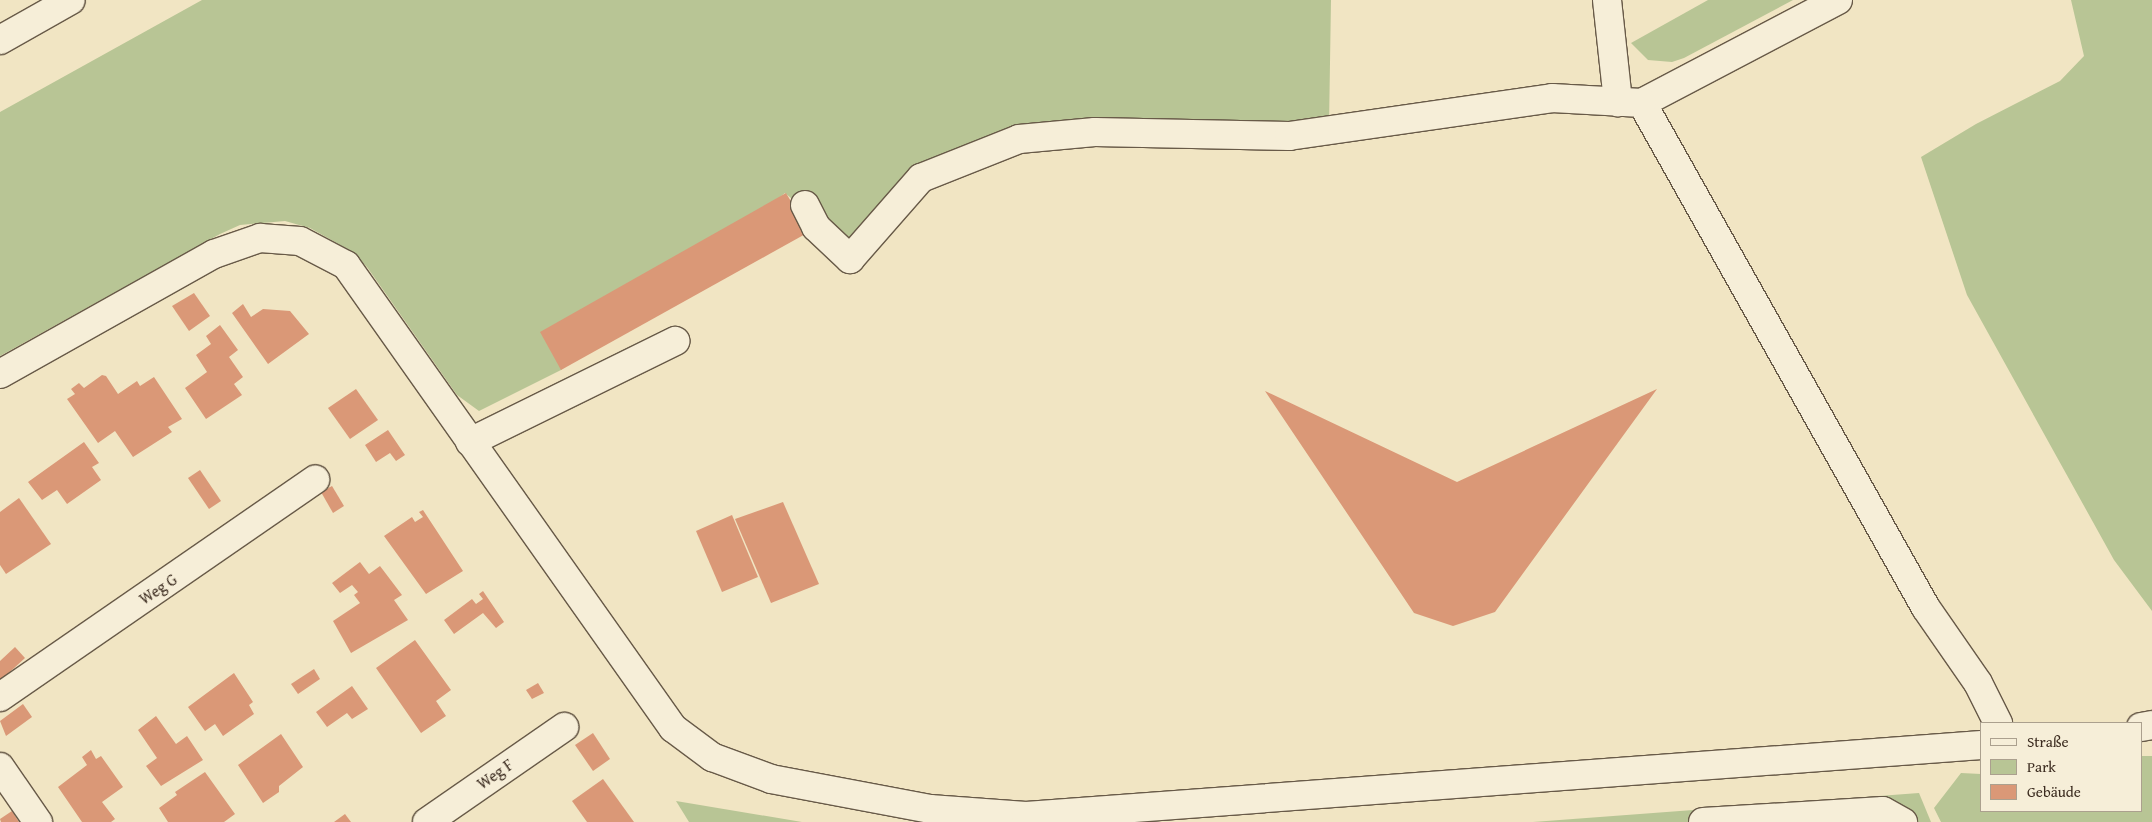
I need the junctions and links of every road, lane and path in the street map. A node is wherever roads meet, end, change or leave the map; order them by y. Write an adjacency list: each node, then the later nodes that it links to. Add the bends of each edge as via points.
1 (71, 0): 4 (street)
2 (1607, 0): 5 (street)
3 (1838, 0): 5 (street)
4 (0, 40)
5 (1630, 102): 6 (street, via 1552,98 1288,136 1095,132 1019,140 921,178 850,259 816,227); 12 (street, via 1926,608 1978,683)
6 (805, 205)
7 (675, 341): 9 (street)
8 (0, 374): 9 (street, via 214,254 260,238 300,241 346,265)
9 (470, 442): 14 (street, via 673,728 712,757 770,779 942,811 1026,816)
10 (315, 480): 11 (street, Weg G)
11 (0, 697)
12 (1998, 722)
13 (564, 727): 17 (street, Weg F)
14 (1980, 745)
15 (0, 767): 16 (street)
16 (38, 822)
17 (427, 822)
18 (1703, 822): 19 (street, via 1883,811)
19 (1903, 822)

